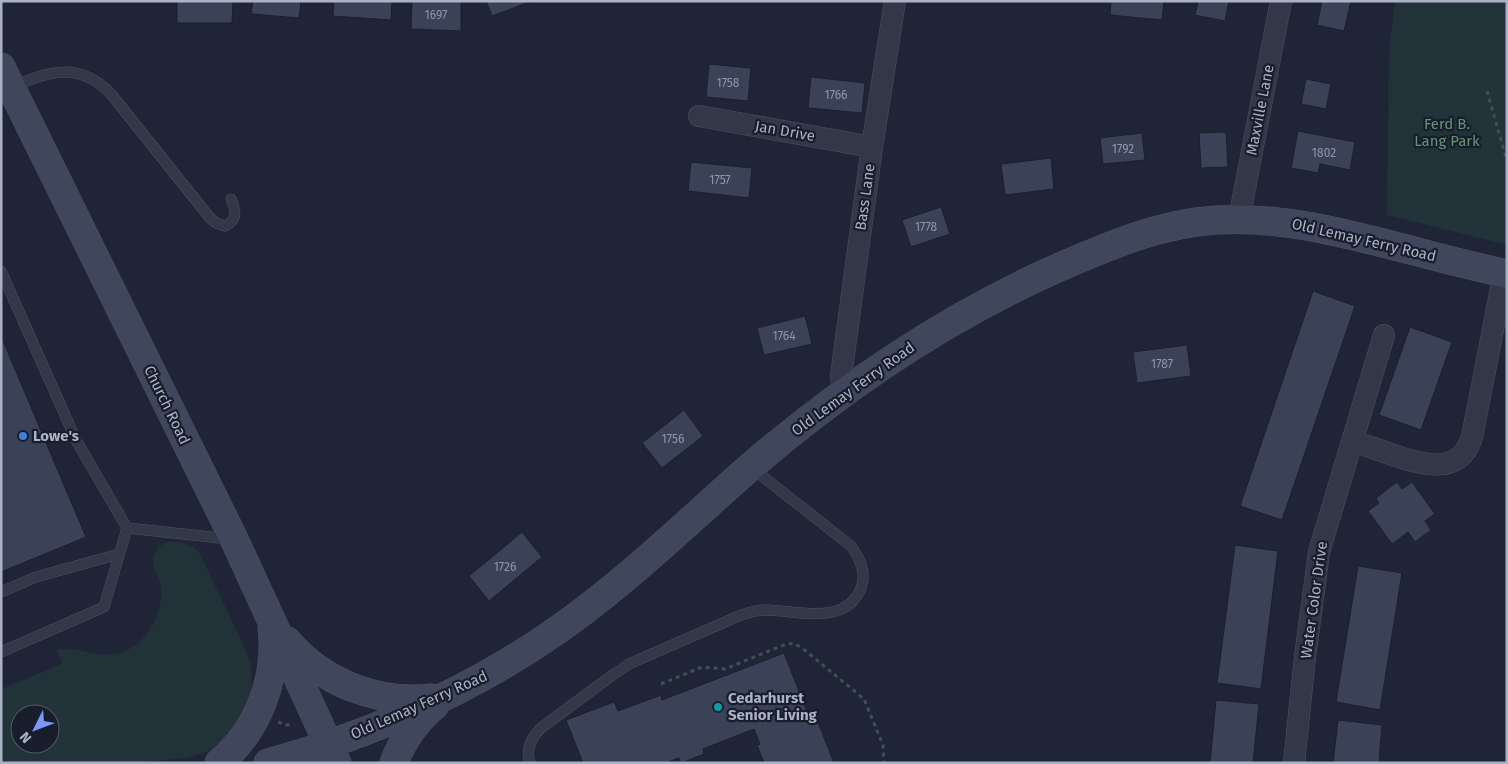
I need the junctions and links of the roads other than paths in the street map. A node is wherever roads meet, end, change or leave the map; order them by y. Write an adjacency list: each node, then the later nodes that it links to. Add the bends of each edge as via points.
1 (895, 1): 5 (street, Bass Lane)
2 (1280, 1): 7 (street, Maxville Lane)
3 (6, 77): 6 (lane, via 70,72 89,78 111,94 210,218 225,226 234,220 236,214); 15 (main road, Church Road)
4 (699, 116): 5 (street, Jan Drive)
5 (872, 147): 11 (street, Bass Lane, via 841,376)
6 (231, 200)
7 (1239, 219): 9 (main road, Old Lemay Ferry Road, via 1332,230); 11 (main road, Old Lemay Ferry Road, via 1197,222 1156,230 1118,242 1048,272 936,332)
8 (1, 271): 14 (lane, via 76,440)
9 (1506, 273): 12 (street, via 1472,437 1462,456 1442,465 1425,464)
10 (1384, 335): 12 (street, Water Color Drive)
11 (843, 394): 13 (main road, Old Lemay Ferry Road)
12 (1353, 441): 26 (street, Water Color Drive, via 1319,552 1304,657)
13 (751, 467): 20 (main road, Old Lemay Ferry Road, via 616,586 546,638 492,673); 25 (lane, via 851,546 863,568 858,595 852,603 826,614 751,612 631,663 540,728 528,748)
14 (127, 528): 15 (lane); 16 (lane)
15 (234, 539): 18 (main road, Church Road)
16 (119, 554): 17 (lane, via 36,577); 19 (lane, via 104,607)
17 (1, 592)
18 (270, 617): 20 (main road, via 306,660 355,689 392,698); 21 (main road, Church Road); 22 (main road, via 273,655 266,694 249,728)
19 (1, 652)
20 (448, 695): 21 (main road, Old Lemay Ferry Road, via 388,722); 24 (main road, via 411,732)
21 (333, 754): 23 (main road, Old Lemay Ferry Road)
22 (219, 763)
23 (268, 763)
24 (394, 763)
25 (530, 763)
26 (1294, 763)

